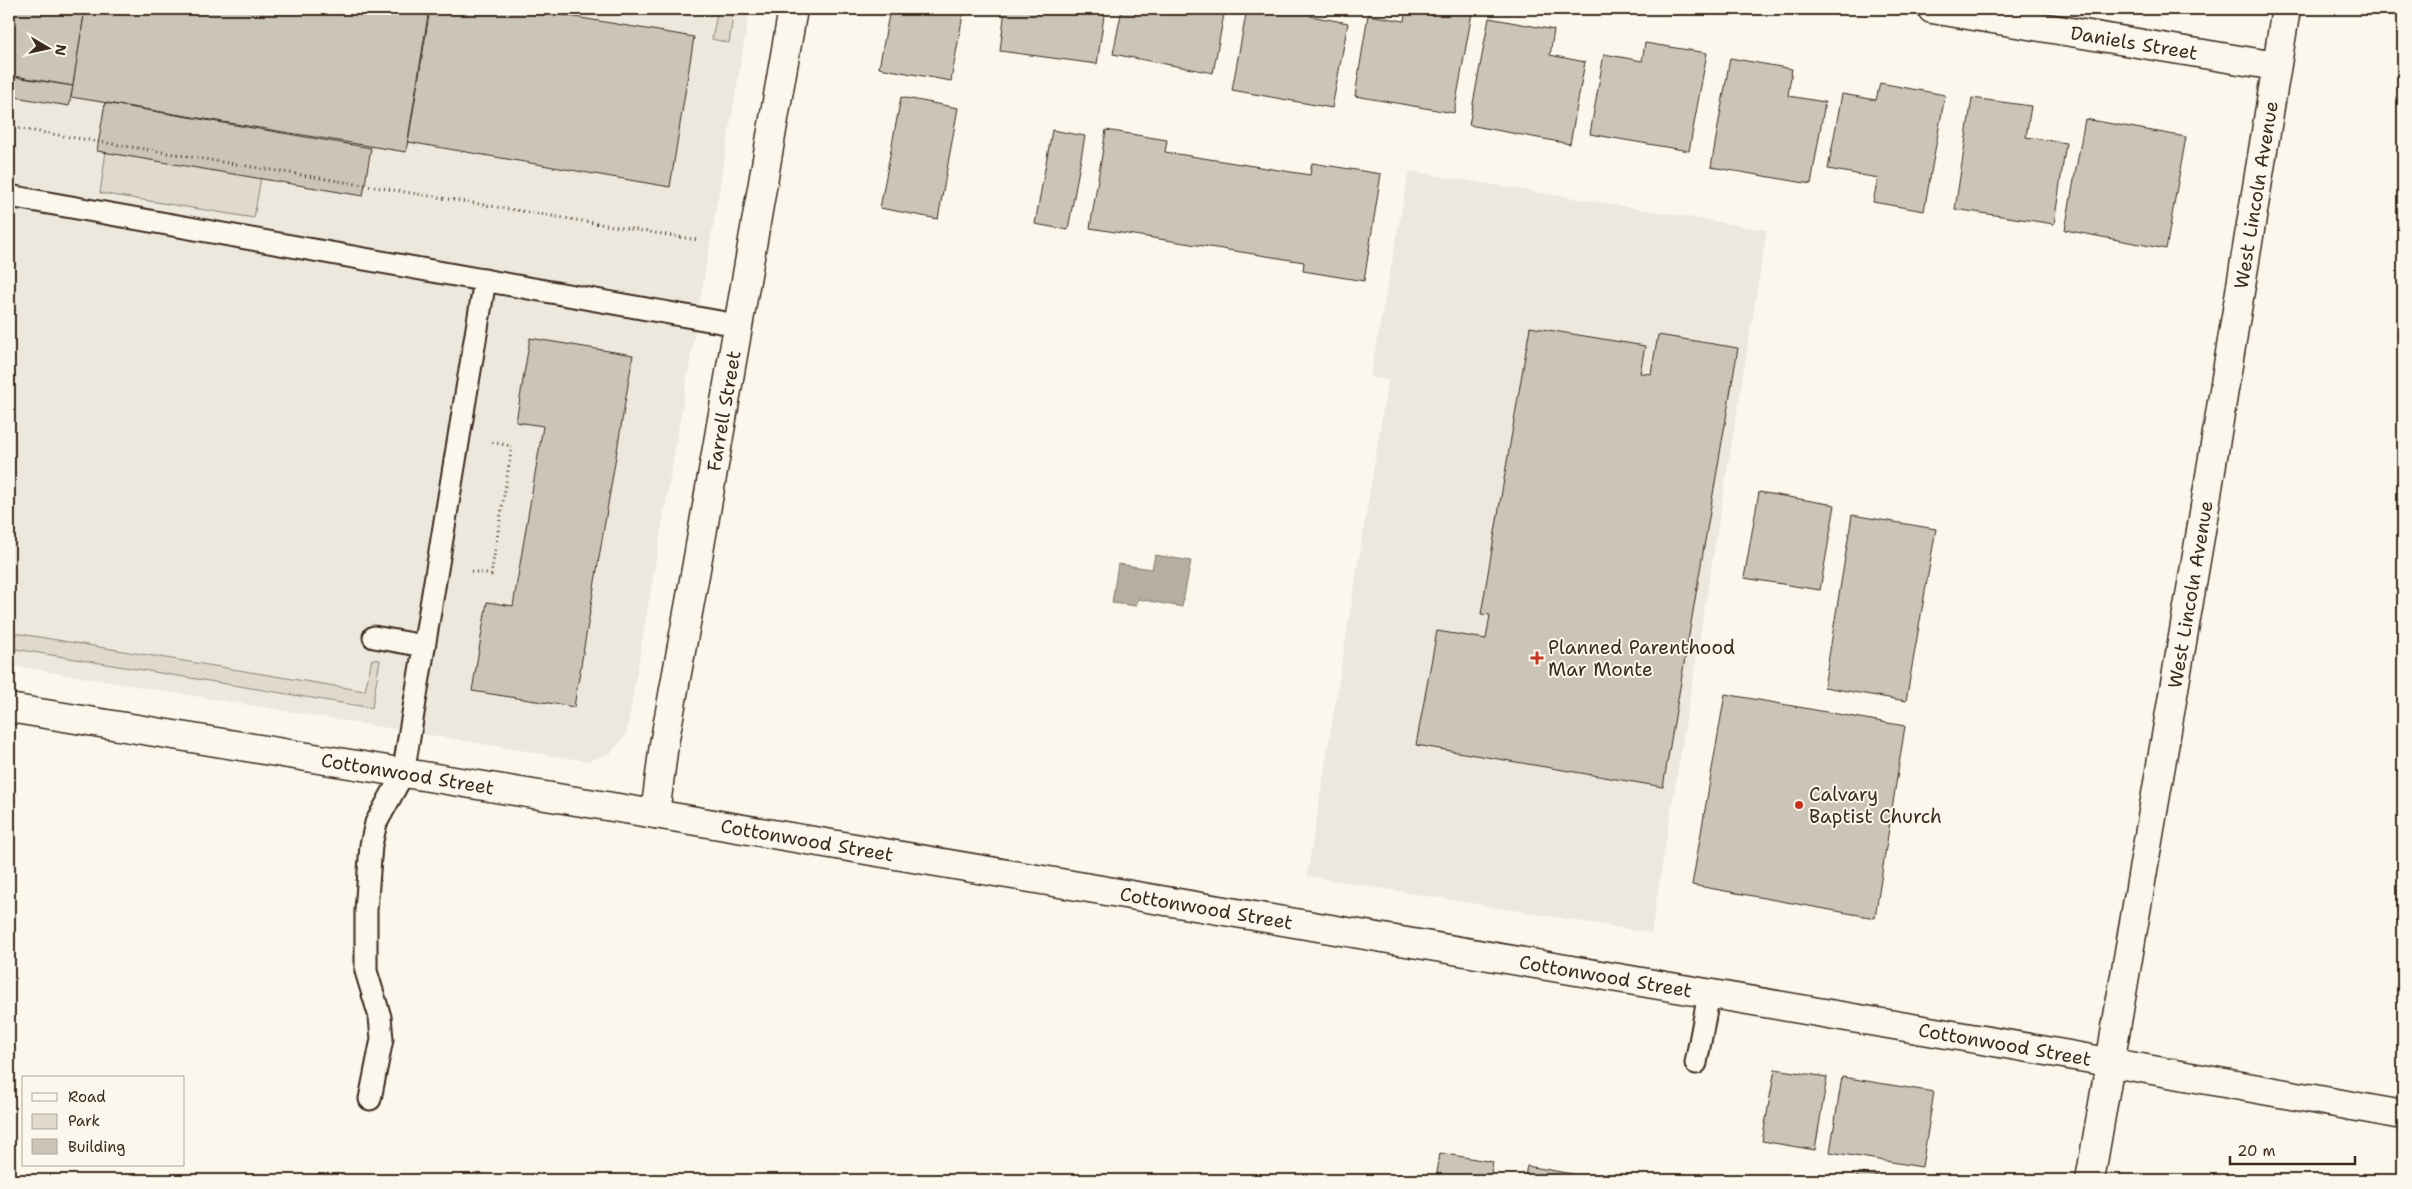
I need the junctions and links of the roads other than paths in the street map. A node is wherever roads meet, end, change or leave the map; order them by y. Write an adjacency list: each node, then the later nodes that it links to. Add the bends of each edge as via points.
1 (793, 9): 7 (street, Farrell Street)
2 (1932, 9): 4 (street, Daniels Street)
3 (2286, 9): 4 (street, West Lincoln Avenue)
4 (2276, 66): 14 (street, West Lincoln Avenue)
5 (9, 196): 6 (lane)
6 (486, 280): 7 (lane); 9 (lane)
7 (737, 325): 12 (street, Farrell Street, via 664,744)
8 (374, 637): 9 (lane)
9 (424, 646): 11 (lane)
10 (9, 708): 11 (street, Cottonwood Street)
11 (403, 774): 12 (street, Cottonwood Street); 16 (lane, via 376,823 371,844 366,971 380,1016 382,1039)
12 (656, 814): 13 (street, Cottonwood Street)
13 (1709, 994): 14 (street, Cottonwood Street); 15 (lane)
14 (2110, 1062): 17 (street, Cottonwood Street); 18 (street, West Lincoln Avenue)
15 (1696, 1063)
16 (370, 1099)
17 (2403, 1115)
18 (2090, 1180)

